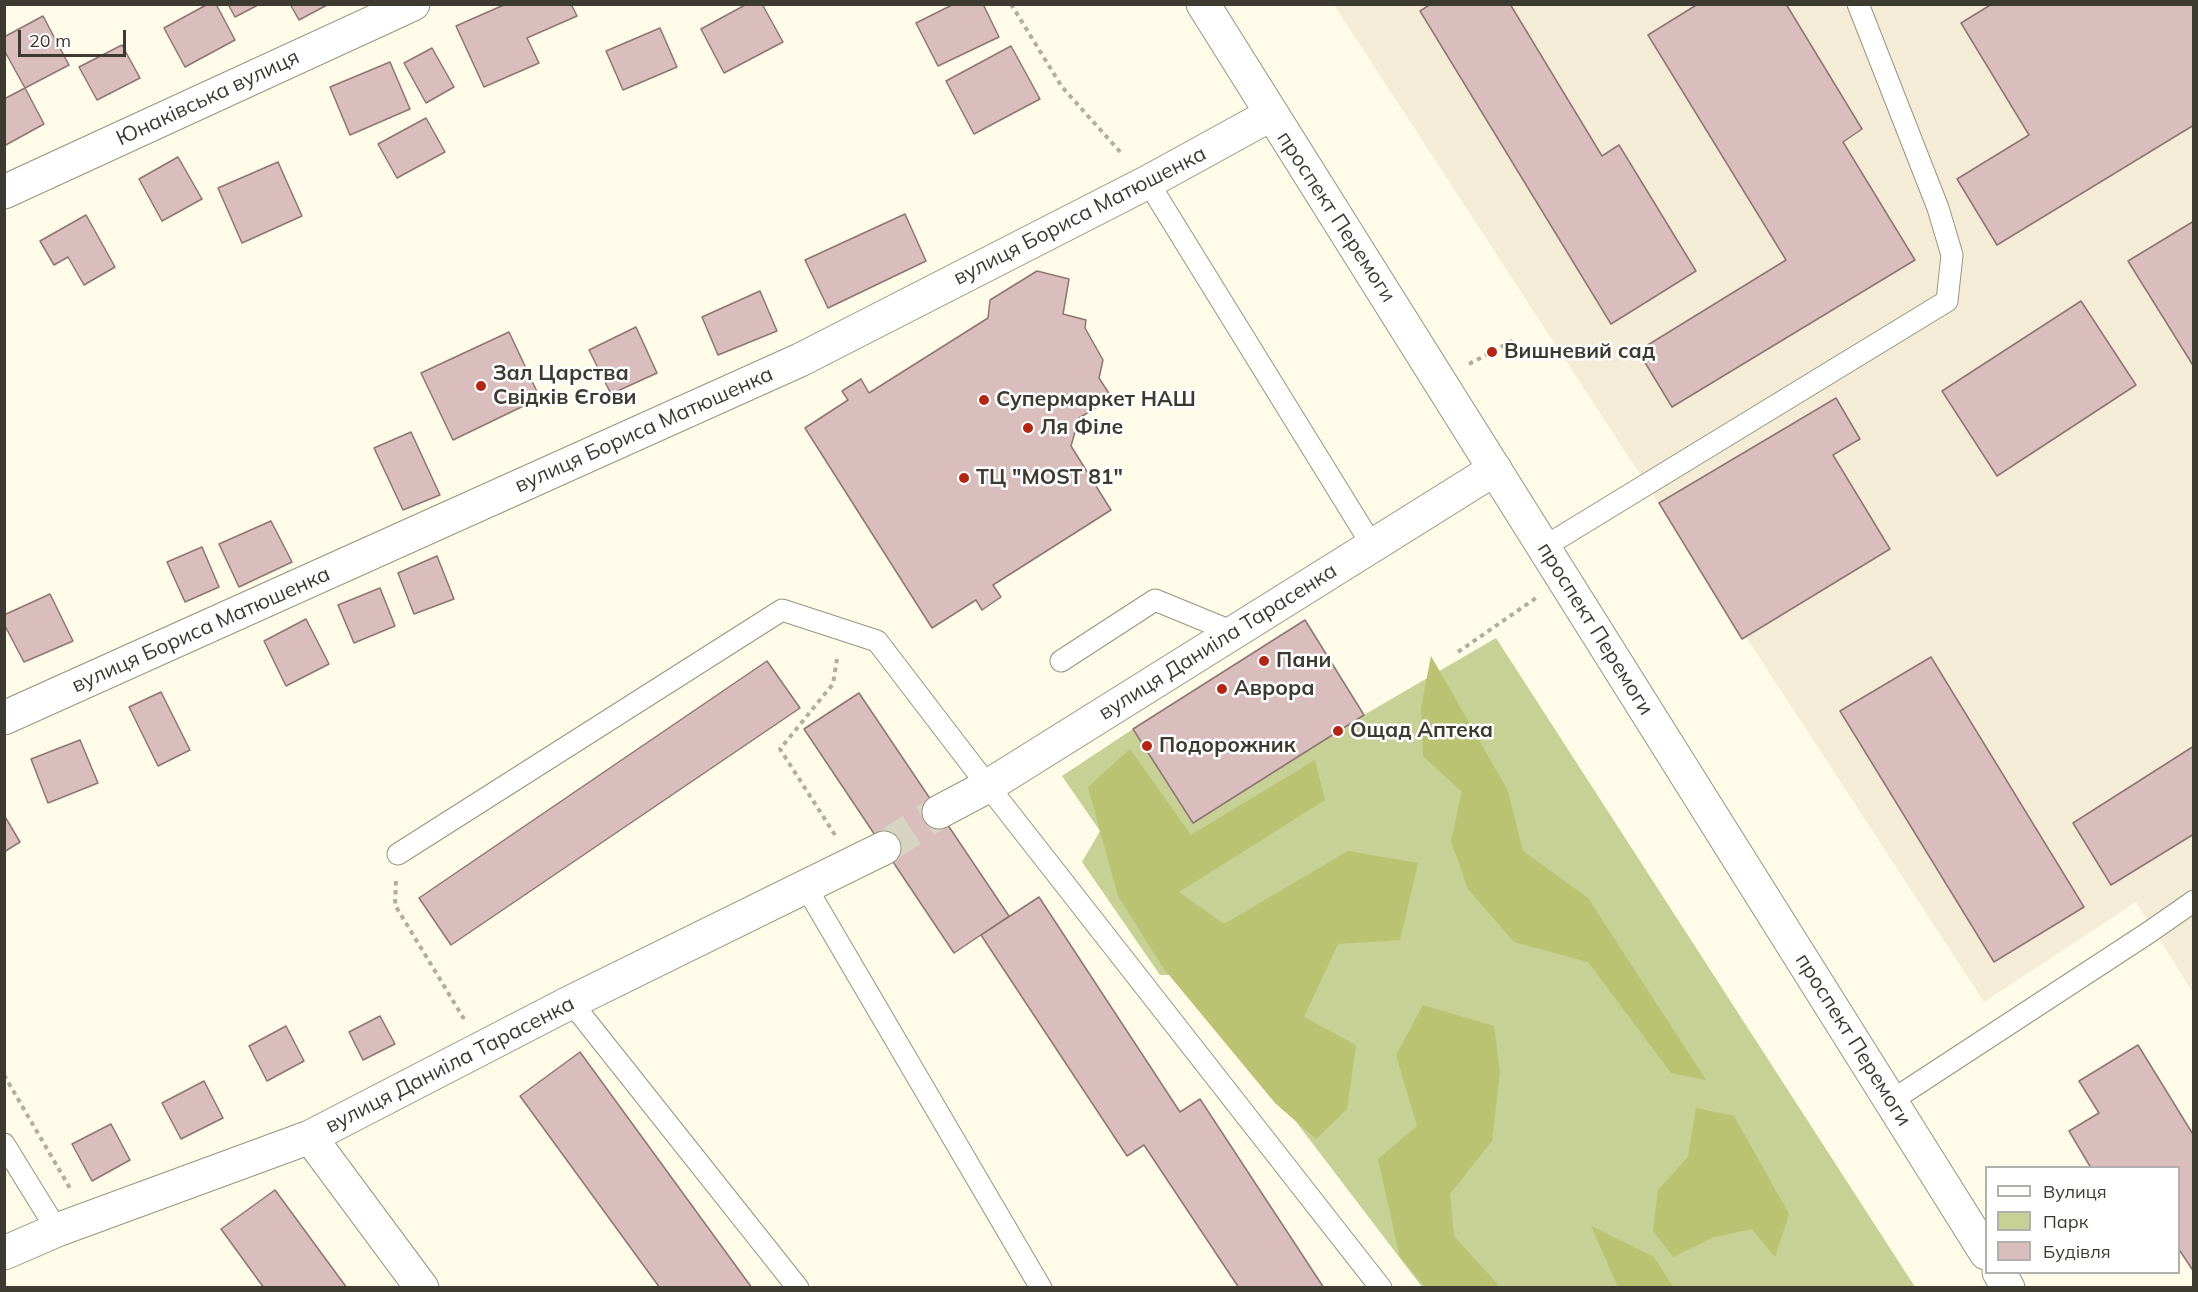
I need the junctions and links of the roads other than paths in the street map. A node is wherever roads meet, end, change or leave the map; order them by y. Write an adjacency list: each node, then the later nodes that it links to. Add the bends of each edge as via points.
1 (413, 4): 6 (street, Юнаківська вулиця)
2 (1203, 4): 4 (street, проспект Перемоги)
3 (1858, 4): 9 (lane, via 1944,227 1952,255 1947,301)
4 (1270, 115): 5 (street, вулиця Бориса Матюшенка); 7 (street, проспект Перемоги)
5 (1148, 183): 8 (lane); 12 (street, вулиця Бориса Матюшенка, via 800,360)
6 (4, 192)
7 (1495, 469): 8 (street, вулиця Даниіла Тарасенка); 9 (street, проспект Перемоги)
8 (1372, 545): 10 (street, вулиця Даниіла Тарасенка)
9 (1544, 548): 20 (street, проспект Перемоги)
10 (1233, 632): 11 (lane, via 1155,600); 13 (street, вулиця Даниіла Тарасенка)
11 (1061, 661)
12 (4, 718)
13 (988, 786): 14 (street, вулиця Даниіла Тарасенка); 16 (lane, via 877,641 782,610); 30 (lane)
14 (939, 812)
15 (884, 848): 17 (street, вулиця Даниіла Тарасенка)
16 (398, 854)
17 (806, 887): 19 (street, вулиця Даниіла Тарасенка); 29 (lane)
18 (2193, 901): 20 (lane)
19 (571, 1002): 21 (street, вулиця Даниіла Тарасенка); 28 (lane)
20 (1891, 1101): 24 (street, проспект Перемоги)
21 (310, 1137): 23 (street, вулиця Даниіла Тарасенка); 27 (street)
22 (4, 1144): 23 (lane)
23 (57, 1230): 25 (street, вулиця Даниіла Тарасенка)
24 (1985, 1251)
25 (4, 1253)
26 (2000, 1274): 31 (street)
27 (422, 1287)
28 (798, 1287)
29 (1041, 1287)
30 (1381, 1287)
31 (2008, 1287)

